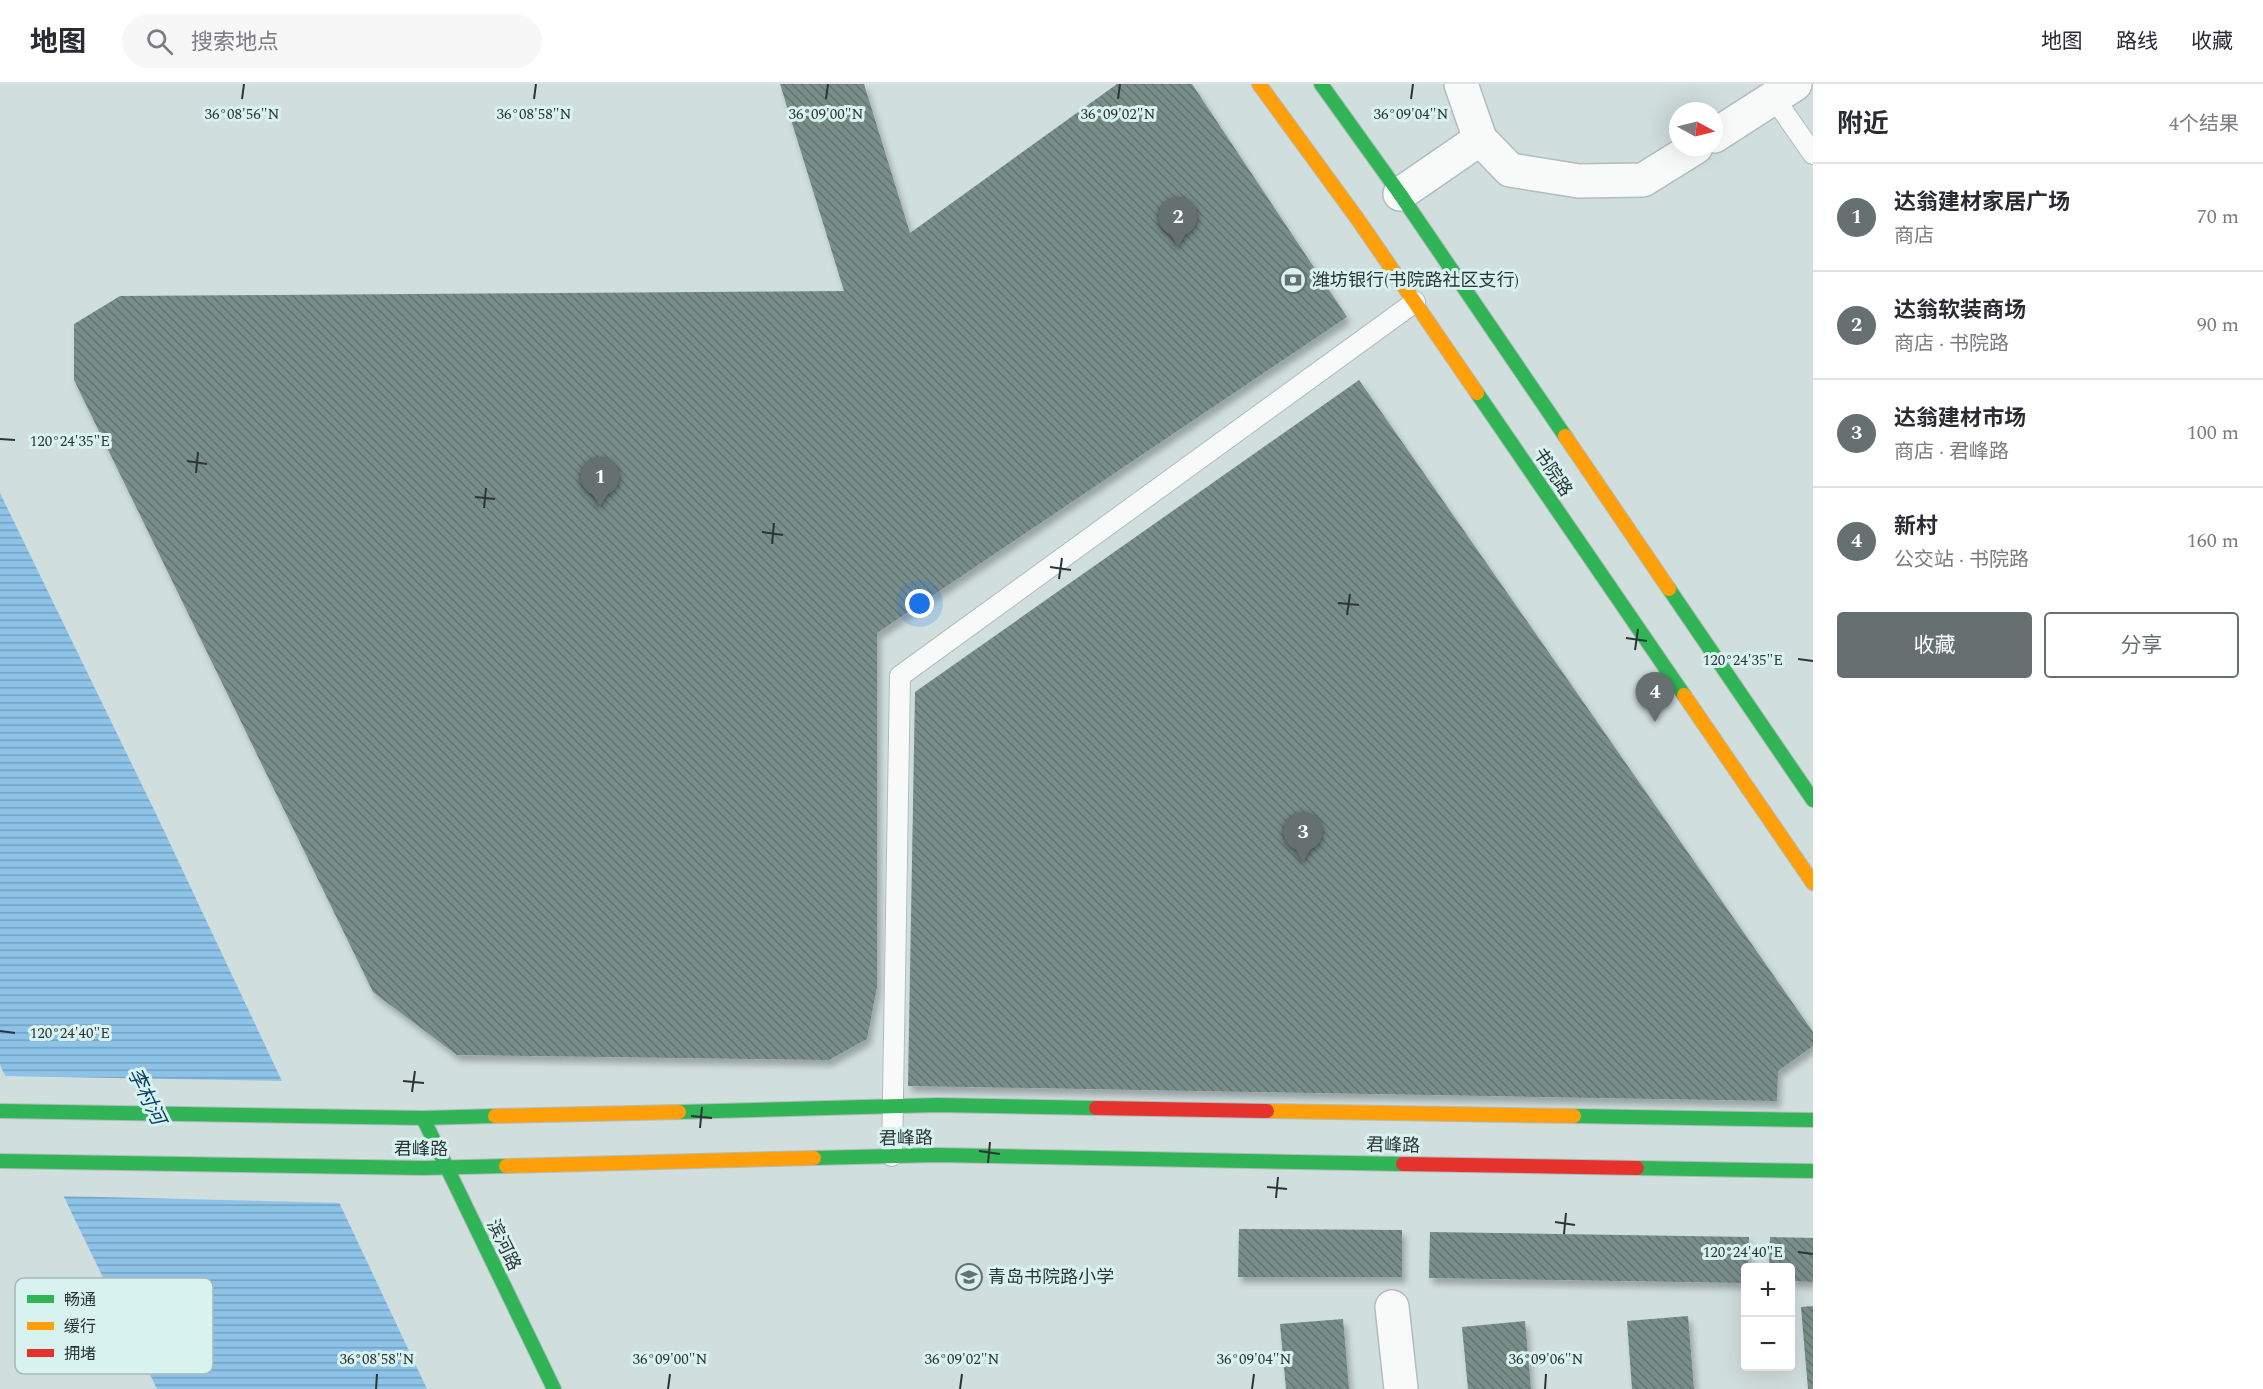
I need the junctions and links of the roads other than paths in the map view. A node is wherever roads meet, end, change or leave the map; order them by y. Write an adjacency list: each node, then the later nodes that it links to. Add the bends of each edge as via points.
1 (1259, 84): 10 (main road, 书院路)
2 (1321, 84): 9 (main road, 书院路)
3 (1461, 84): 6 (street)
4 (1784, 91): 5 (street); 7 (lane)
5 (1723, 130)
6 (1480, 139): 8 (street, via 1510,170 1579,181 1643,180); 9 (street)
7 (1813, 154)
8 (1682, 156)
9 (1400, 194): 11 (main road, 书院路)
10 (1415, 302): 12 (main road, 书院路); 13 (lane, via 900,676)
11 (1813, 800)
12 (1813, 883)
13 (892, 1106): 15 (main road, 君峰路); 16 (main road, 君峰路); 17 (lane)
14 (0, 1111): 15 (main road, 君峰路)
15 (423, 1118): 19 (main road, 滨河路)
16 (1813, 1120)
17 (892, 1156): 19 (main road, 君峰路); 20 (main road, 君峰路)
18 (0, 1161): 19 (main road, 君峰路)
19 (447, 1167): 22 (main road, 滨河路)
20 (1813, 1171)
21 (1392, 1307): 23 (street)
22 (554, 1389)
23 (1401, 1389)

